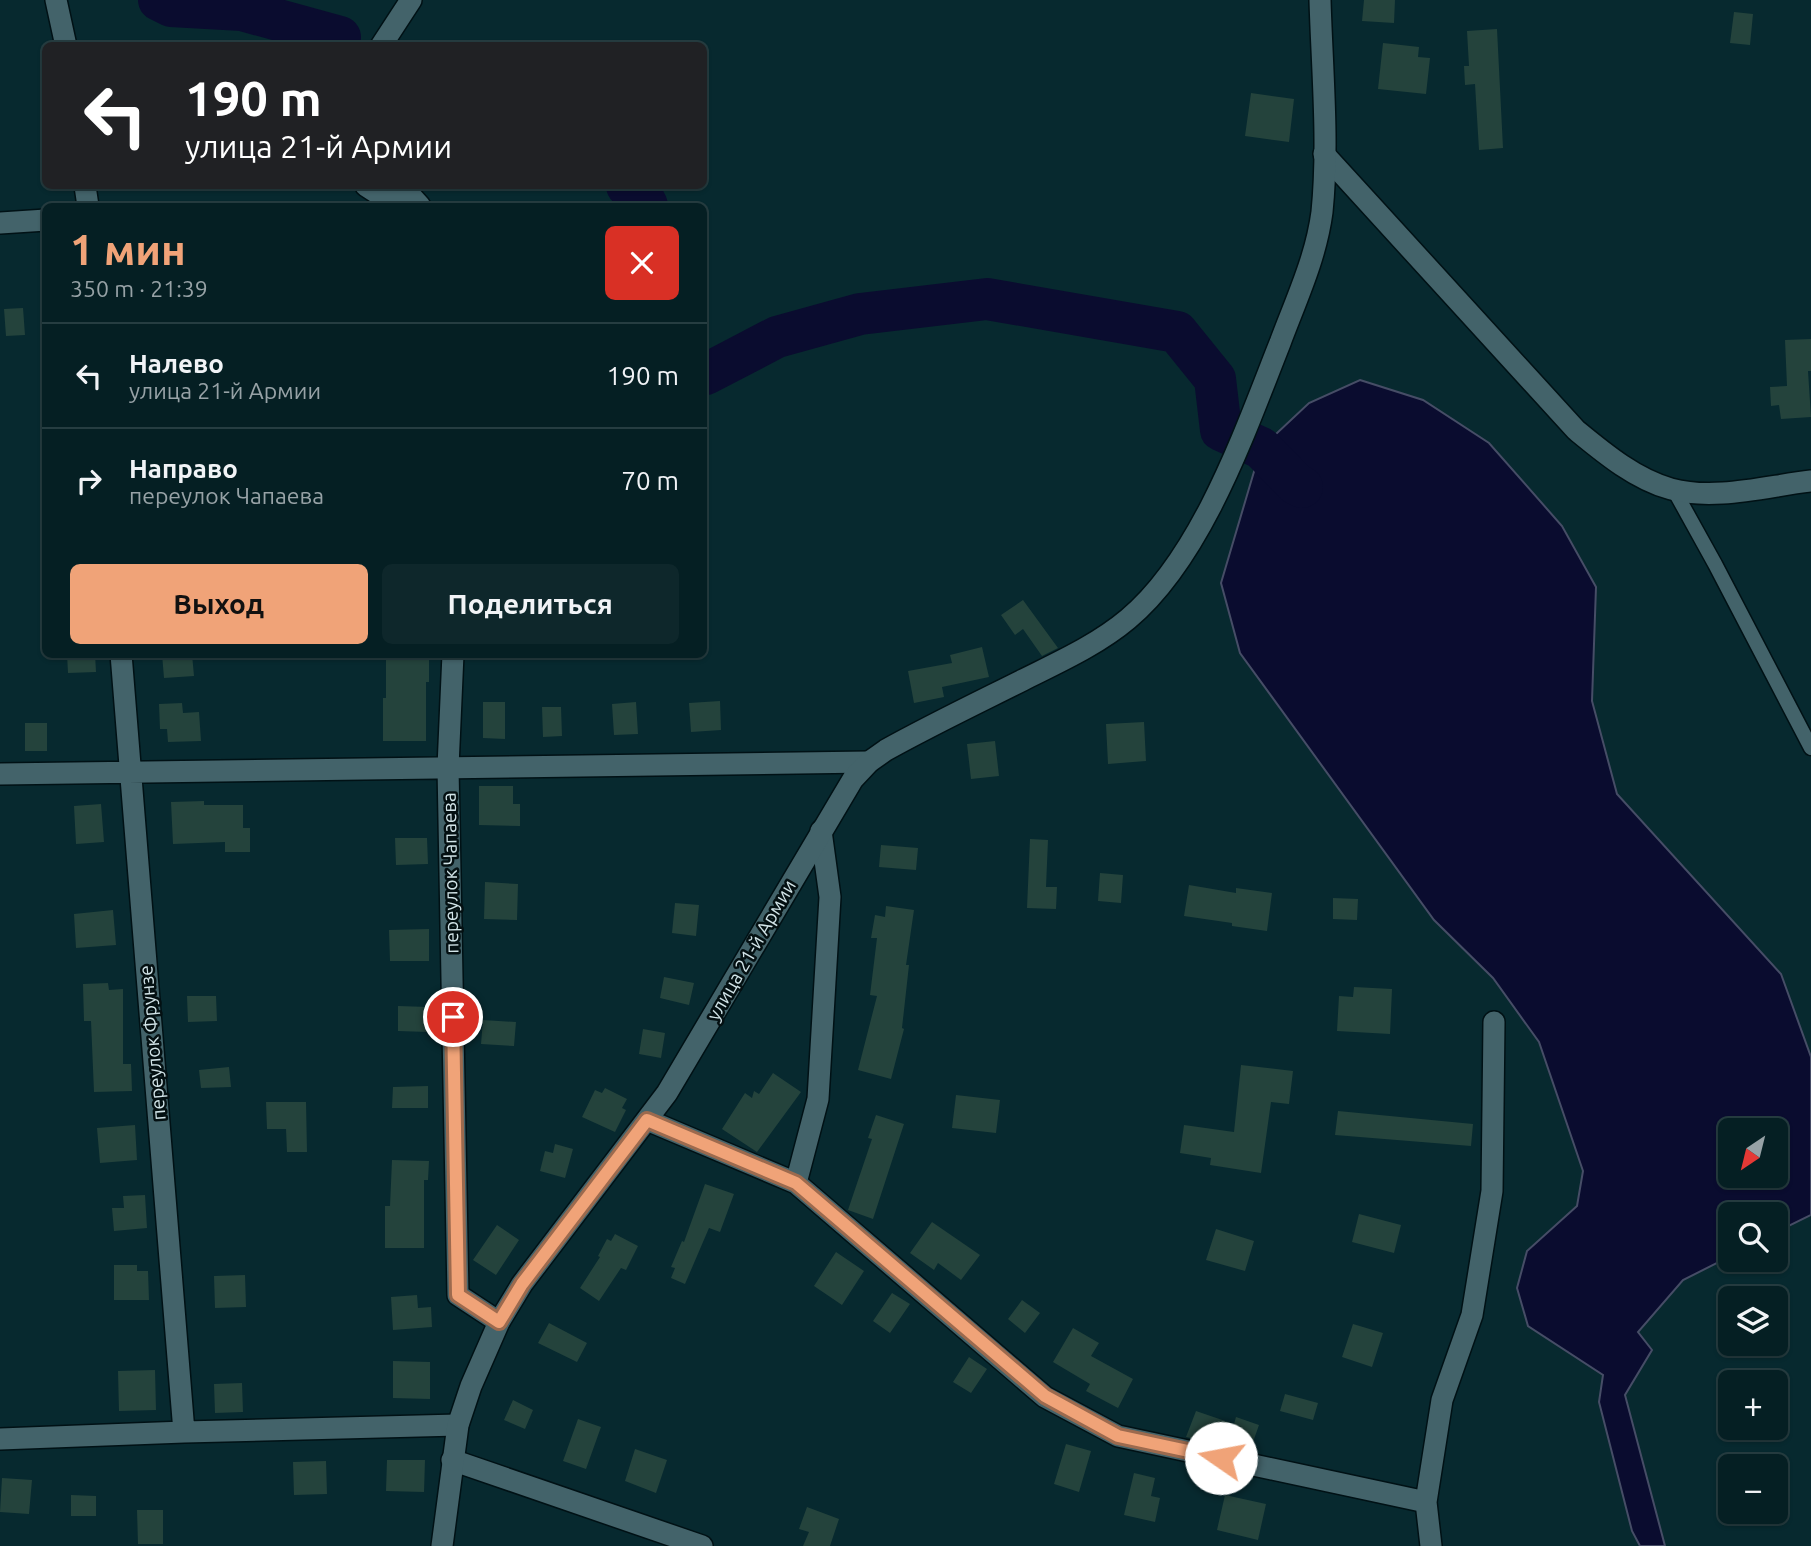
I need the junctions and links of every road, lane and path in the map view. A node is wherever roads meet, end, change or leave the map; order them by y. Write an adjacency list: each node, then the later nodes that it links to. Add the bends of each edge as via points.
1 (56, 0): 4 (street)
2 (411, 0): 5 (street)
3 (1320, 0): 6 (street, улица 21-й Армии)
4 (65, 42)
5 (384, 42)
6 (1324, 154): 14 (street, via 1576,430 1624,466); 18 (street, улица 21-й Армии, via 1322,211 1313,252 1265,382 1195,536 1153,595 1114,631)
7 (371, 189): 9 (street)
8 (405, 189): 10 (street)
9 (392, 203)
10 (418, 203)
11 (42, 220): 12 (street)
12 (0, 223)
13 (1811, 481): 14 (street, via 1713,492)
14 (1674, 490): 17 (lane)
15 (121, 658): 20 (street, переулок Фрунзе)
16 (453, 658): 19 (street, переулок Чапаева)
17 (1811, 748)
18 (869, 762): 19 (street); 22 (street, улица 21-й Армии)
19 (448, 768): 20 (street); 26 (street, переулок Чапаева, via 458,1295)
20 (130, 772): 21 (street); 28 (street, переулок Фрунзе)
21 (0, 774)
22 (821, 831): 24 (street, улица 21-й Армии); 25 (street, via 830,897 818,1099)
23 (1494, 1023): 31 (street, via 1492,1191 1472,1315 1443,1400)
24 (647, 1120): 25 (street); 26 (street, улица 21-й Армии, via 522,1284)
25 (796, 1183): 31 (street, via 1045,1396 1118,1436)
26 (499, 1322): 27 (street, улица 21-й Армии)
27 (457, 1425): 28 (street); 30 (street, улица 21-й Армии)
28 (184, 1432): 29 (street)
29 (0, 1439)
30 (452, 1460): 32 (street, улица 21-й Армии); 33 (street)
31 (1426, 1502): 34 (street)
32 (442, 1546)
33 (702, 1546)
34 (1431, 1546)

